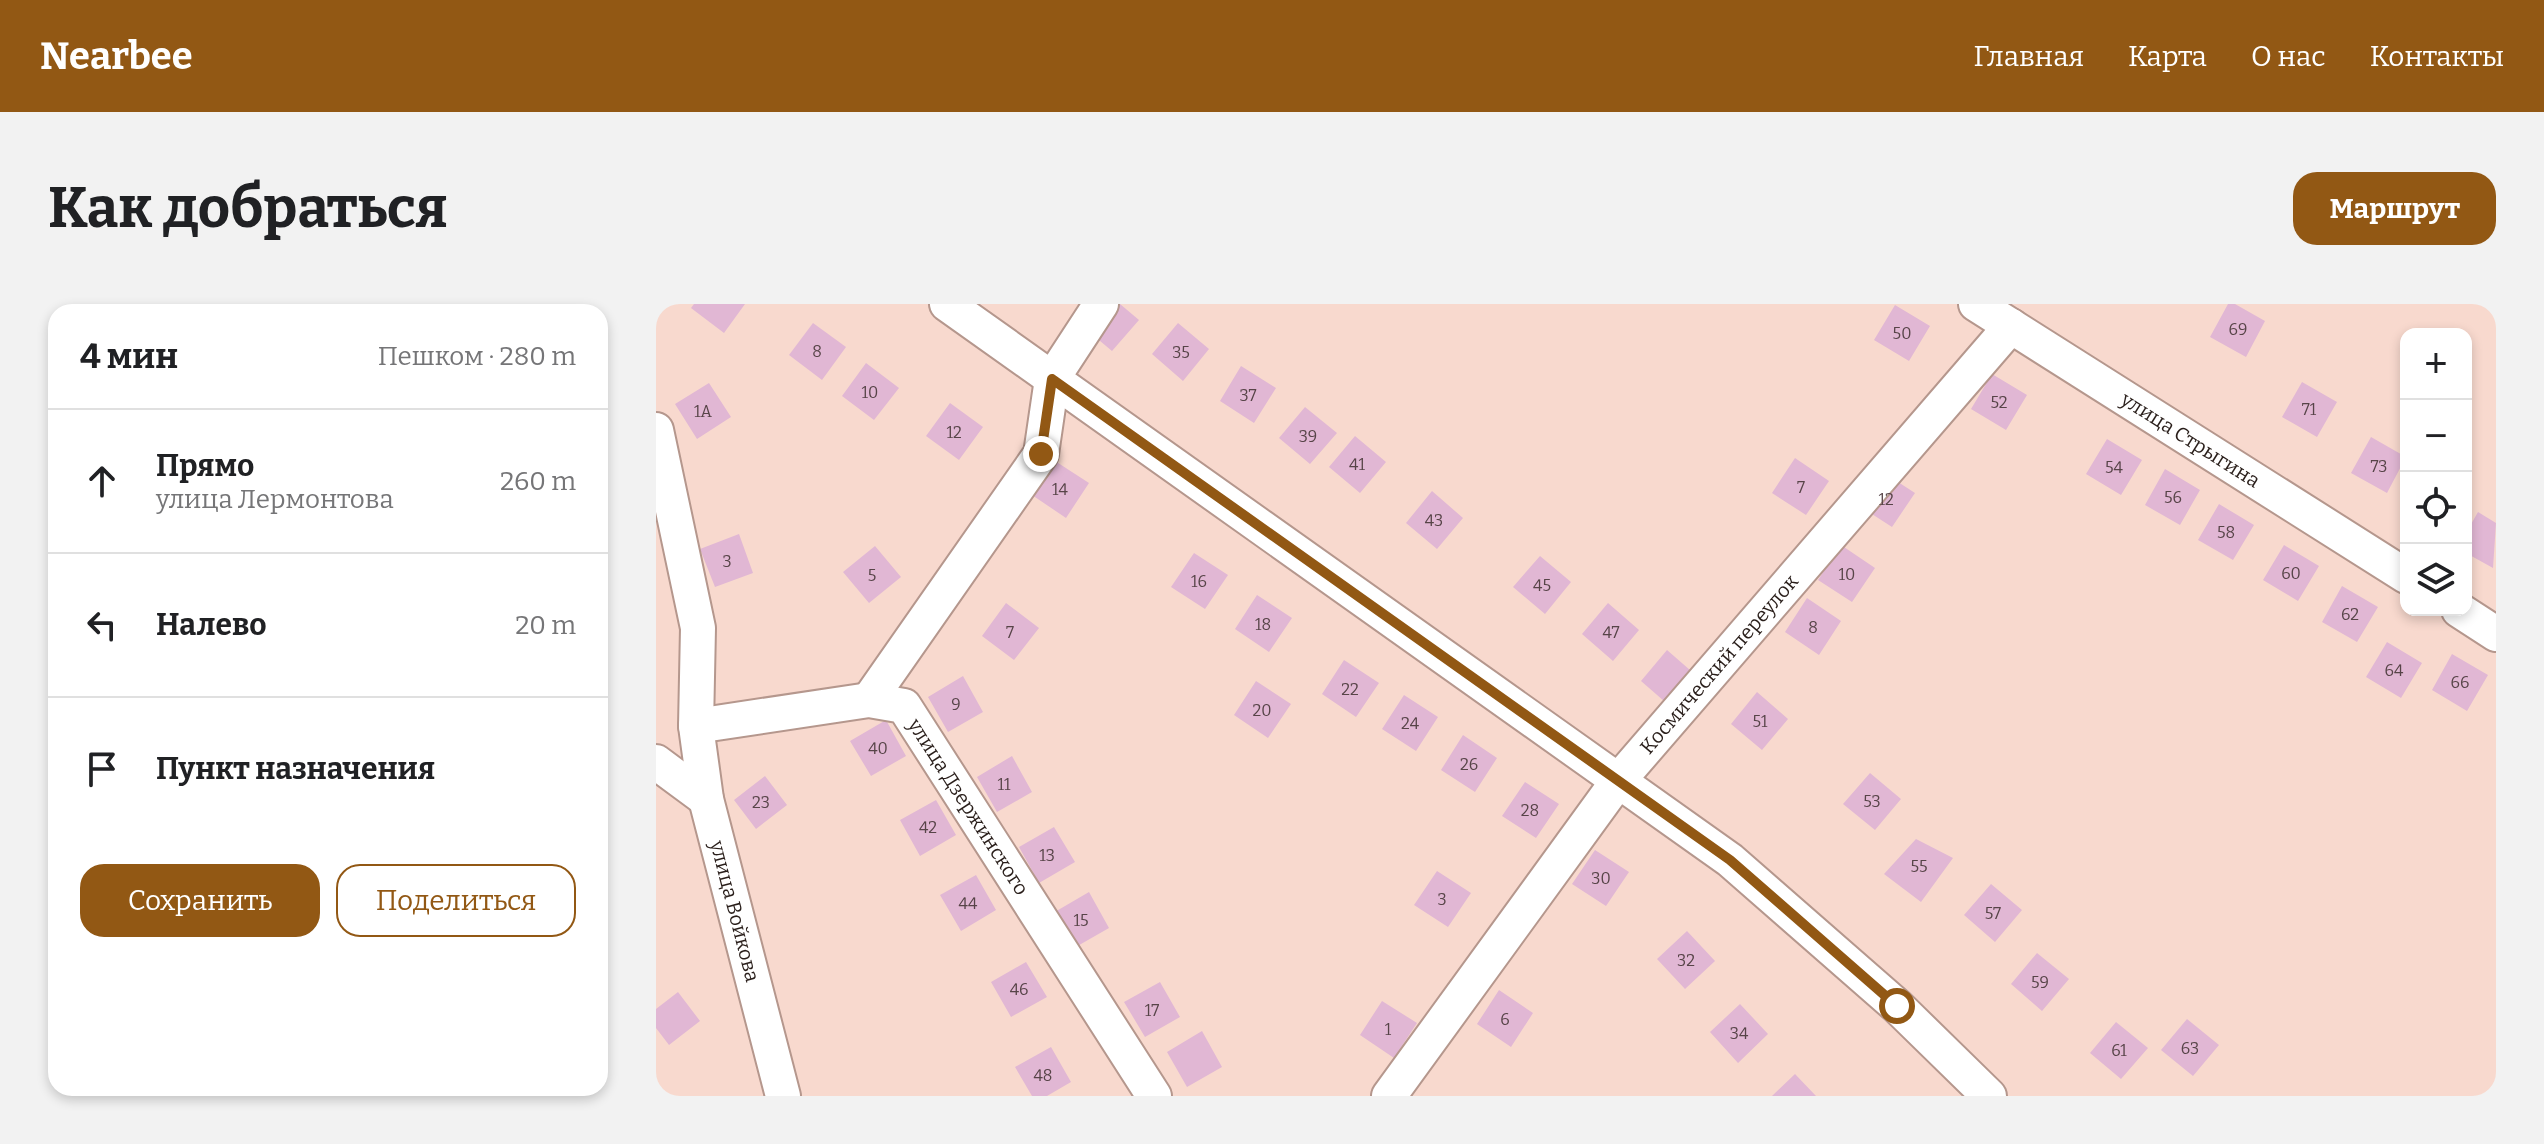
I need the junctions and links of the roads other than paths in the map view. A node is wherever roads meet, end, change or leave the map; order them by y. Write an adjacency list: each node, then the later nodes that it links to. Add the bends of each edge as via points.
1 (947, 304): 5 (street)
2 (1101, 304): 5 (street)
3 (1976, 304): 4 (street, улица Стрыгина)
4 (2011, 326): 7 (street, улица Стрыгина); 13 (street, Космический переулок)
5 (1052, 379): 10 (street, via 1041,454); 13 (street)
6 (656, 430): 11 (street, via 698,628)
7 (2400, 572)
8 (2468, 616): 9 (street)
9 (2496, 634)
10 (869, 700): 11 (street, улица Дзержинского); 16 (street, улица Дзержинского, via 904,706)
11 (696, 726): 14 (street, улица Войкова)
12 (656, 762): 14 (street)
13 (1618, 781): 17 (street, Космический переулок); 18 (street, via 1730,860 1897,1006)
14 (706, 799): 15 (street, улица Войкова)
15 (783, 1096)
16 (1154, 1096)
17 (1389, 1096)
18 (1989, 1096)

